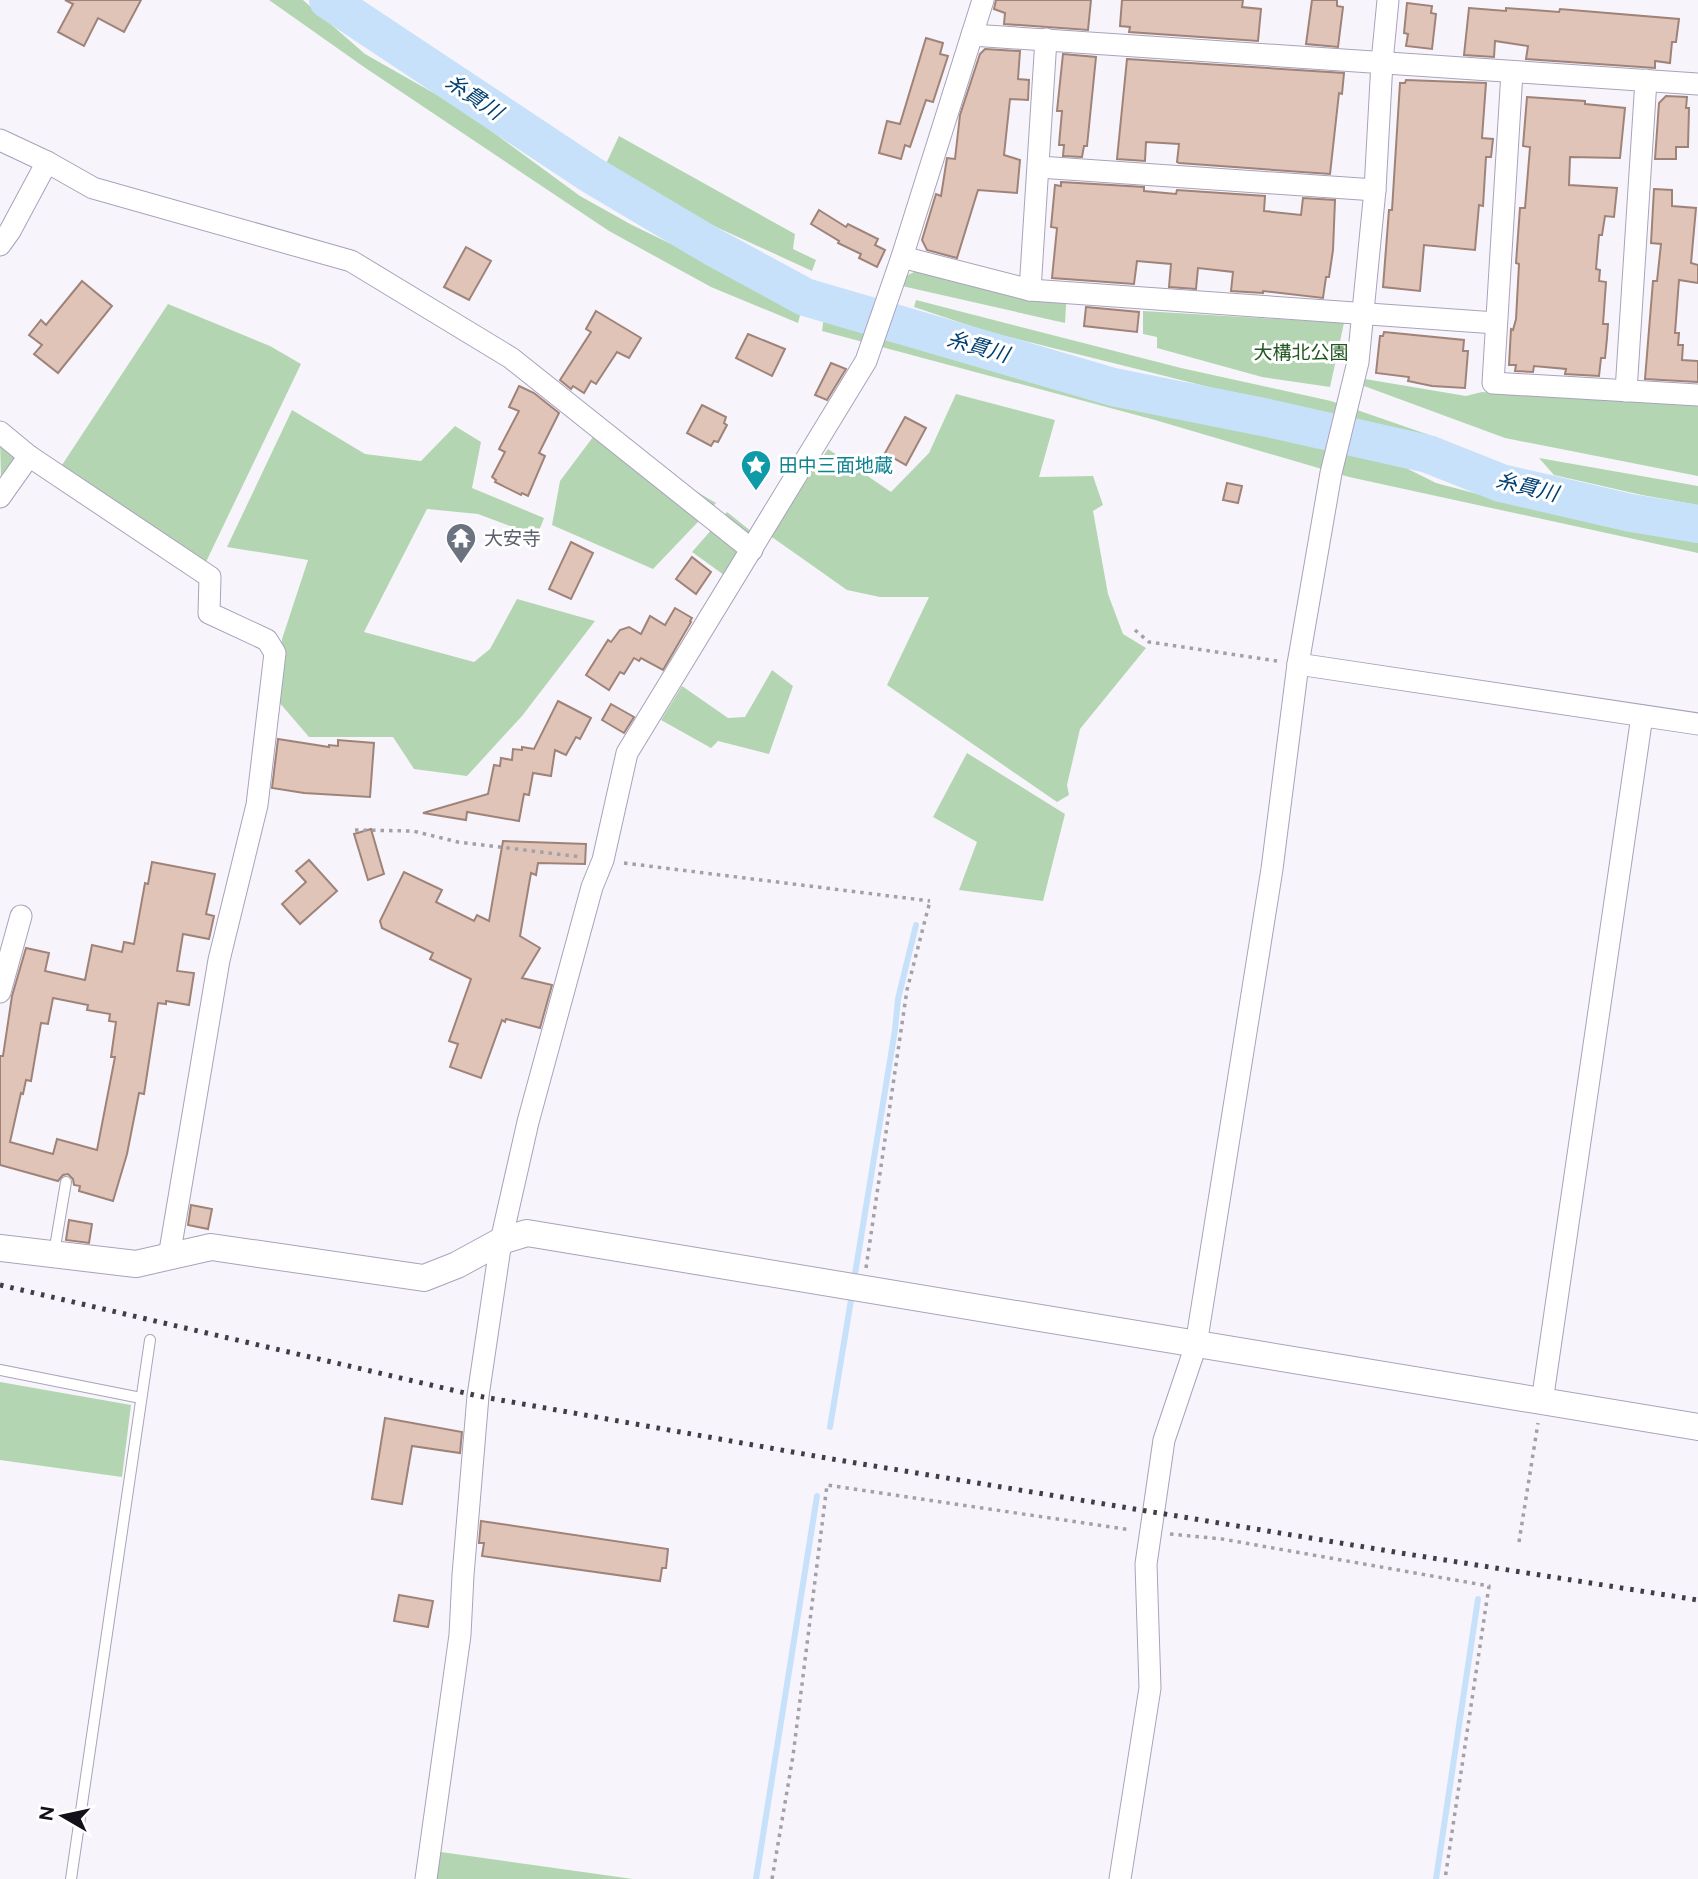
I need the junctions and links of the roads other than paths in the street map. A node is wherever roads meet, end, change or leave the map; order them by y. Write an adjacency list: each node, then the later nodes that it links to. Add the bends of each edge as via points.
1 (983, 0): 3 (street)
2 (1388, 0): 5 (street)
3 (972, 34): 4 (street); 14 (street)
4 (1046, 39): 5 (street); 11 (street)
5 (1382, 62): 6 (street); 12 (street)
6 (1512, 72): 7 (street); 17 (street)
7 (1646, 80): 8 (street); 18 (street)
8 (1698, 84)
9 (0, 140): 10 (street)
10 (47, 162): 13 (street); 23 (street, via 93,188 351,261 512,358)
11 (1039, 166): 12 (street); 15 (street)
12 (1375, 190): 16 (street)
13 (0, 244)
14 (902, 257): 15 (street); 23 (street, via 866,361)
15 (1030, 290): 16 (street)
16 (1363, 315): 17 (street); 24 (street)
17 (1496, 323): 18 (street, via 1493,383)
18 (1626, 391): 19 (street)
19 (1698, 395)
20 (0, 432): 21 (street)
21 (29, 456): 22 (street); 33 (street, via 210,577 209,613 267,640 275,653 257,805 219,960)
22 (0, 497)
23 (752, 550): 30 (street, via 627,753 603,860 528,1122)
24 (1298, 664): 25 (street); 35 (street, via 1272,869)
25 (1642, 716): 26 (street); 38 (street)
26 (1698, 724)
27 (21, 916): 28 (street)
28 (0, 992)
29 (66, 1182): 32 (lane)
30 (502, 1241): 33 (street, via 424,1278 211,1247); 35 (street, via 527,1233); 41 (street, via 478,1396 460,1635)
31 (0, 1248): 32 (street)
32 (53, 1256): 33 (street, via 136,1264)
33 (169, 1257)
34 (150, 1340): 37 (lane)
35 (1196, 1345): 38 (street); 42 (street, via 1164,1440 1150,1533 1146,1564 1150,1688)
36 (0, 1370): 37 (lane)
37 (141, 1398): 40 (lane)
38 (1542, 1402): 39 (street)
39 (1698, 1427)
40 (71, 1879)
41 (426, 1879)
42 (1120, 1879)

